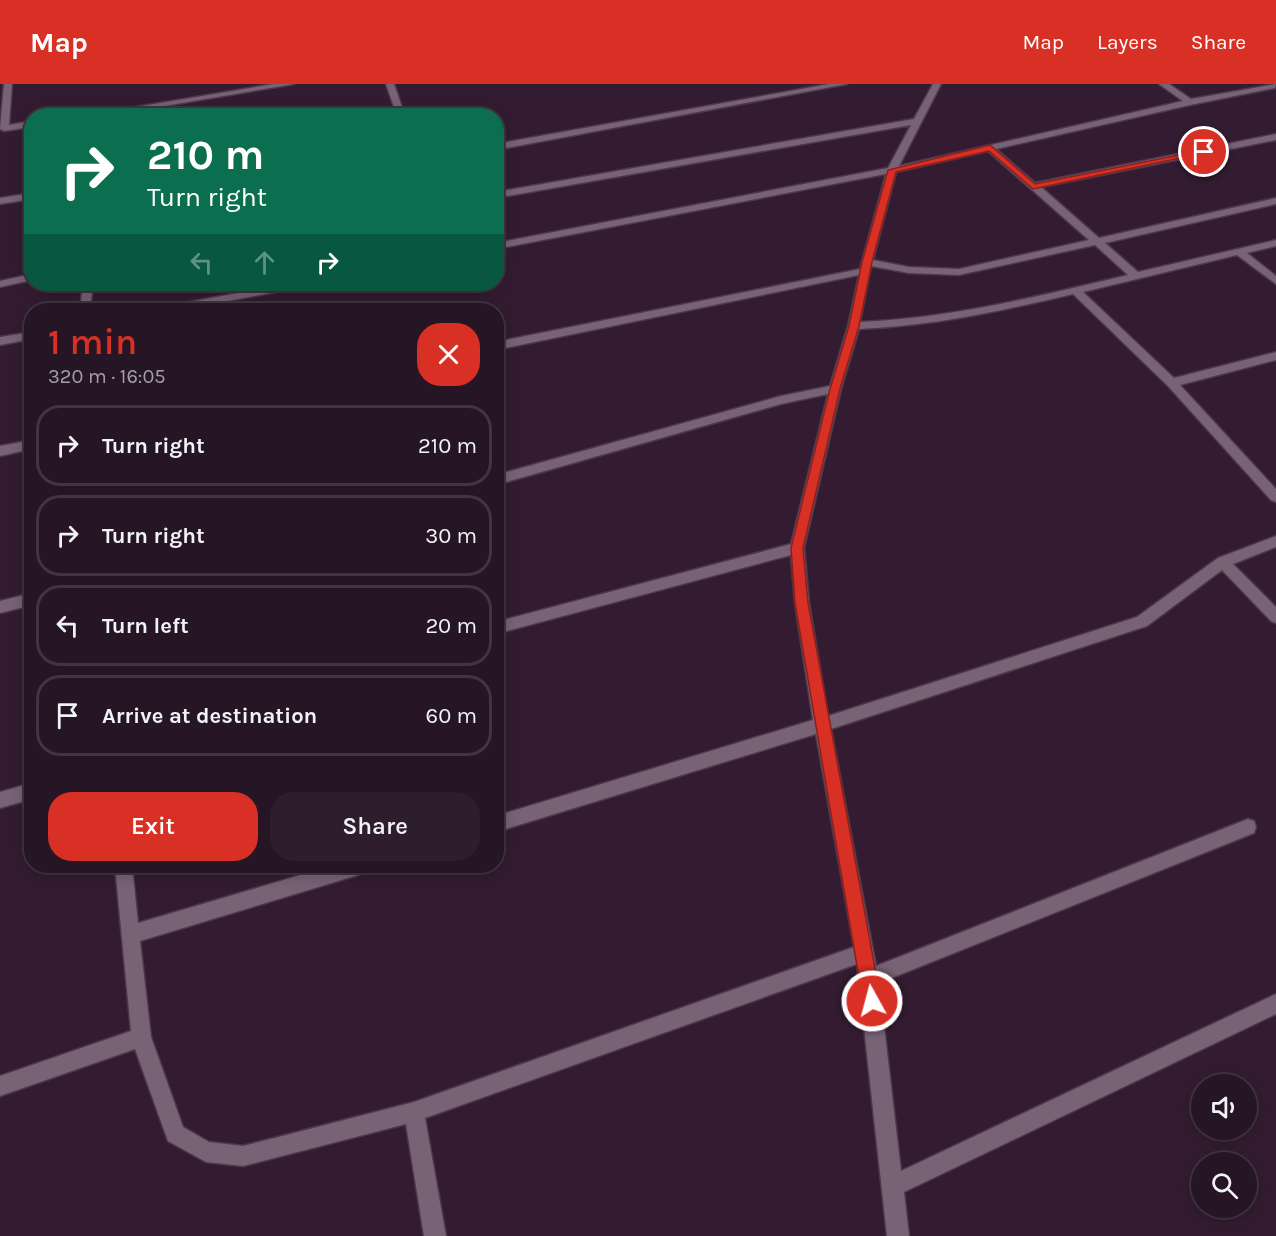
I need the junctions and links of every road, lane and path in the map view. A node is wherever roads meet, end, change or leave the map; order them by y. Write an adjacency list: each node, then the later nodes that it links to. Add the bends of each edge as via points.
1 (8, 84): 13 (street)
2 (290, 84): 9 (street)
3 (390, 84): 10 (street)
4 (843, 84): 15 (street)
5 (937, 84): 11 (street)
6 (1163, 84): 8 (street)
7 (1274, 86): 8 (street)
8 (1190, 102): 16 (street)
9 (133, 108)
10 (398, 108)
11 (919, 121): 17 (street); 19 (street)
12 (24, 125): 13 (street)
13 (2, 128)
14 (1276, 137): 18 (street)
15 (504, 146)
16 (990, 148): 17 (street); 18 (street)
17 (892, 170): 25 (street); 27 (street)
18 (1033, 186): 23 (street)
19 (504, 194)
20 (24, 197): 21 (street)
21 (0, 201)
22 (1276, 201): 23 (street)
23 (1094, 241): 27 (street, via 959,272); 28 (street)
24 (1276, 243): 26 (street)
25 (504, 244)
26 (1239, 252): 28 (street); 30 (street)
27 (866, 267): 35 (street); 38 (street)
28 (1136, 276): 32 (street)
29 (24, 280): 31 (street)
30 (1276, 281)
31 (0, 284)
32 (1076, 290): 35 (street, via 980,313); 40 (street)
33 (265, 291): 34 (street)
34 (200, 303)
35 (854, 326): 41 (street)
36 (24, 336): 37 (street)
37 (0, 341)
38 (504, 344)
39 (1276, 356): 40 (street)
40 (1172, 383): 45 (street)
41 (835, 389): 44 (street, via 781,400); 47 (street)
42 (24, 446): 43 (street)
43 (0, 451)
44 (504, 478)
45 (1276, 497)
46 (1276, 541): 48 (street)
47 (797, 548): 52 (street); 53 (street)
48 (1223, 562): 51 (street); 53 (street, via 1142,622)
49 (24, 601): 50 (street)
50 (0, 607)
51 (1276, 617)
52 (504, 626)
53 (822, 725): 56 (street); 61 (street)
54 (24, 793): 55 (street)
55 (0, 800)
56 (504, 822)
57 (1248, 827): 62 (street)
58 (124, 873): 60 (street)
59 (335, 873): 60 (street)
60 (129, 935): 64 (street)
61 (865, 952): 62 (street); 66 (street)
62 (869, 978): 67 (street)
63 (1276, 1004): 67 (street)
64 (141, 1037): 65 (street); 66 (street, via 175,1134 206,1152 243,1156)
65 (0, 1086)
66 (414, 1112): 69 (street)
67 (892, 1186): 68 (street)
68 (893, 1234)
69 (435, 1236)

